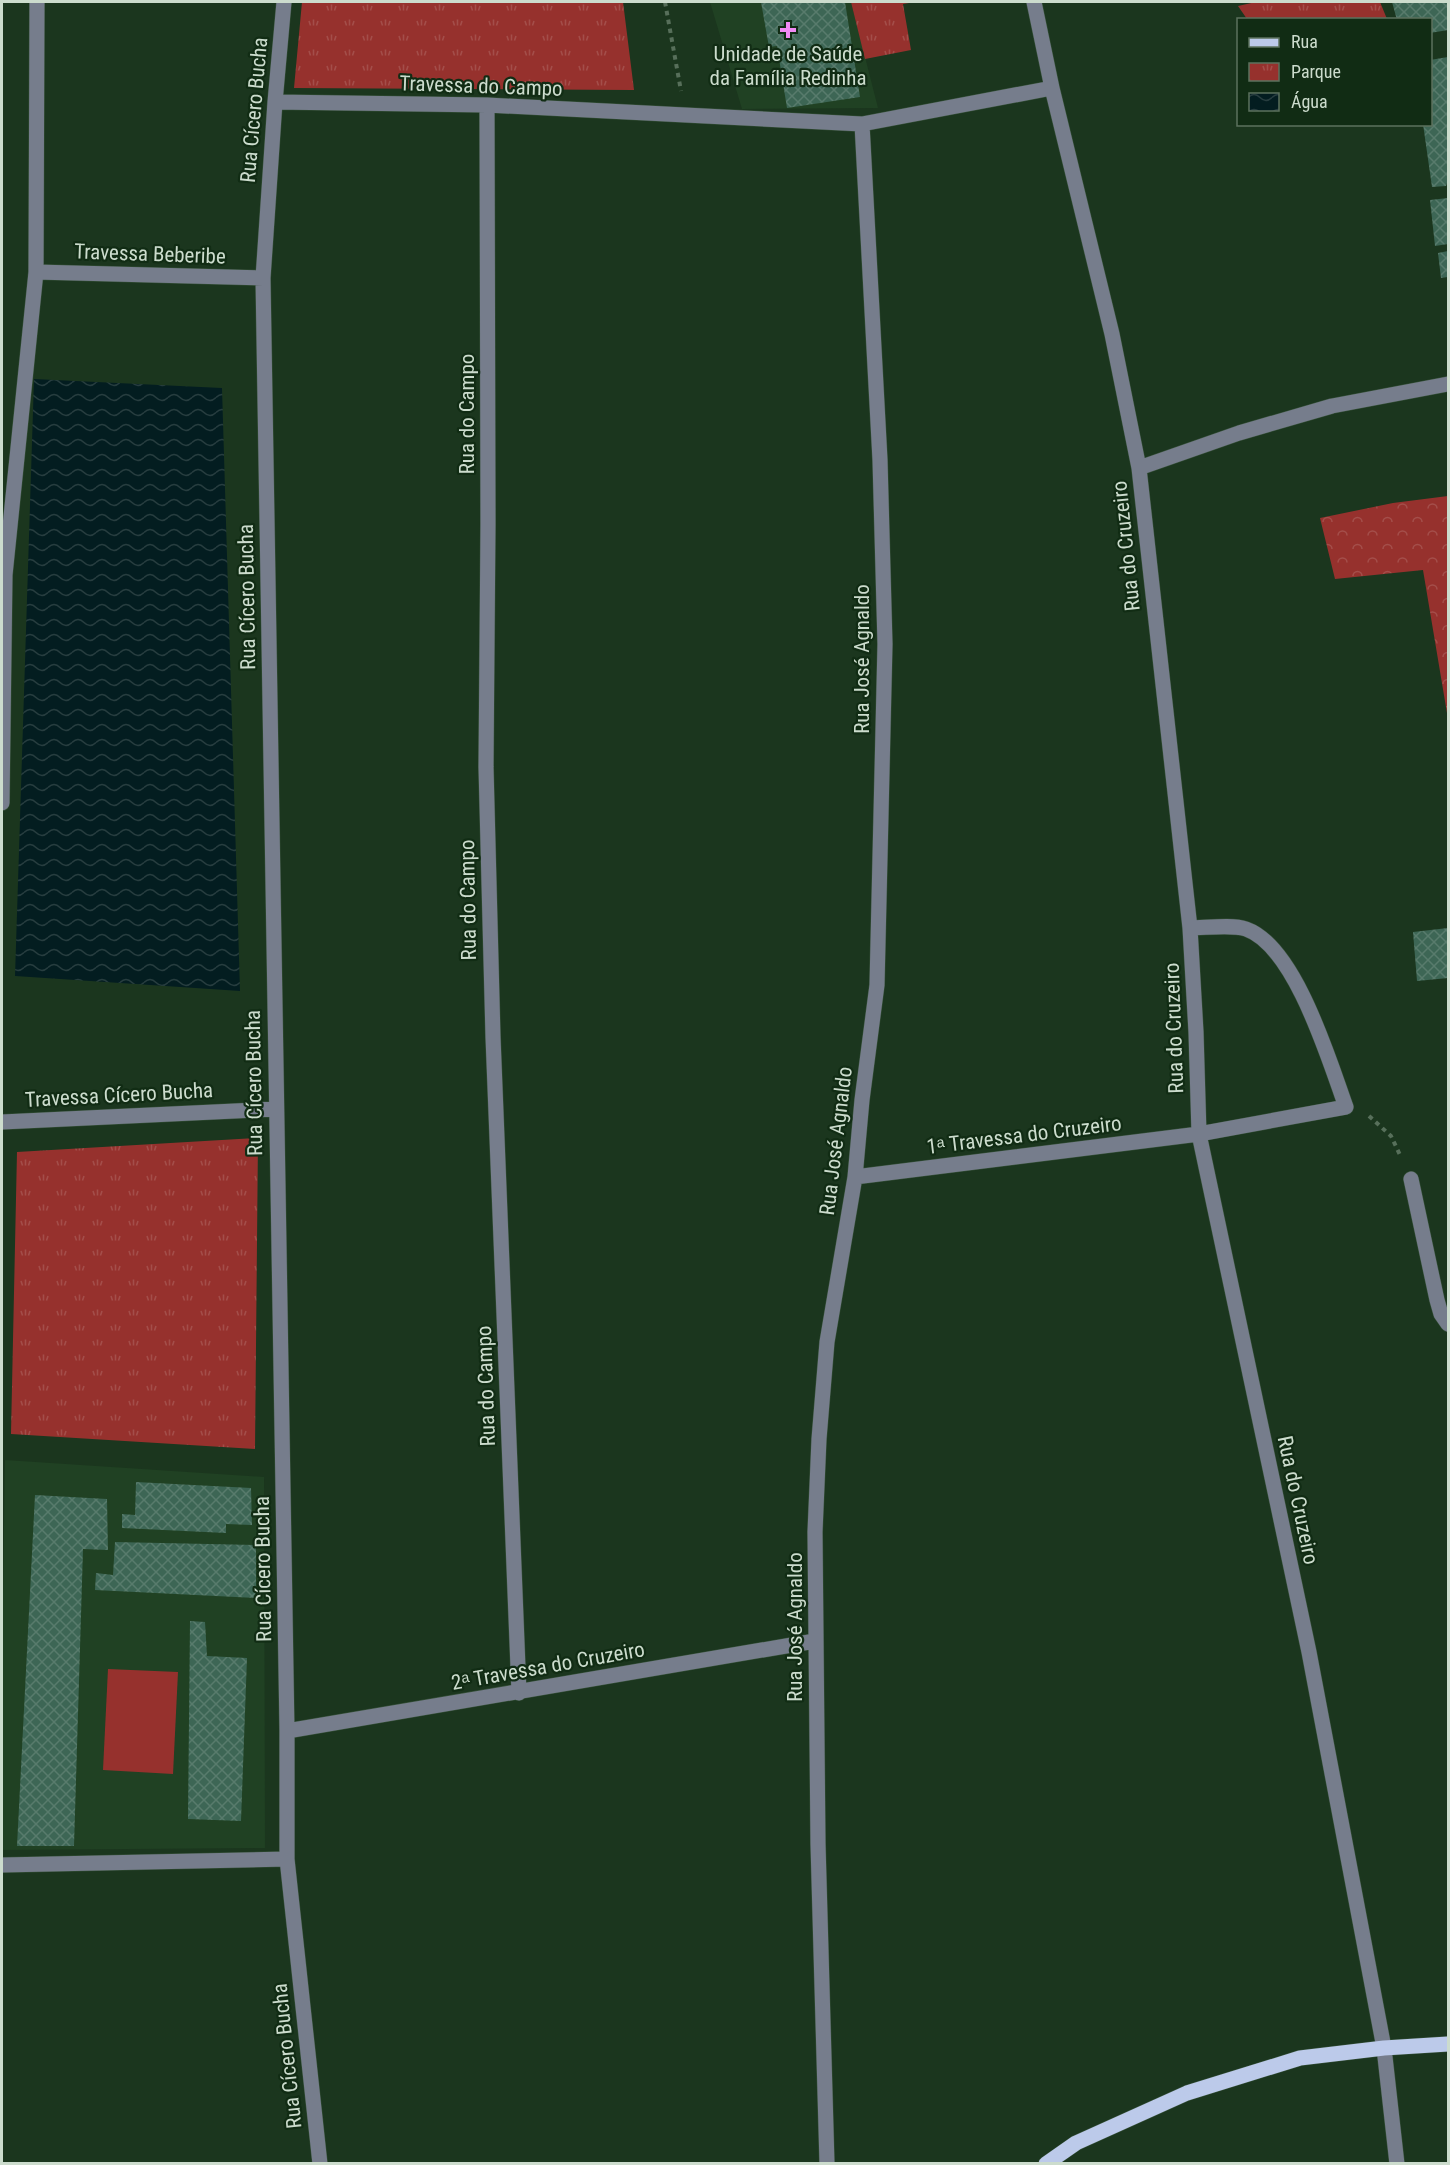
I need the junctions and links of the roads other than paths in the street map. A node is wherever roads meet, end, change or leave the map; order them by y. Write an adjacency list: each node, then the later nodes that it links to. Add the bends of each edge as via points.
1 (37, 2): 8 (street)
2 (284, 2): 5 (street, Rua Cícero Bucha)
3 (1034, 2): 4 (street, Rua do Cruzeiro)
4 (1052, 88): 7 (street, Travessa do Campo); 11 (street, Rua do Cruzeiro, via 1112,334)
5 (275, 102): 6 (street, Travessa do Campo); 9 (street, Rua Cícero Bucha)
6 (487, 105): 7 (street, Travessa do Campo); 21 (street, Rua do Campo, via 486,766)
7 (862, 124): 17 (street, Rua José Agnaldo, via 880,460 885,644 877,985)
8 (36, 272): 9 (street, Travessa Beberibe); 12 (street, via 5,576)
9 (263, 278): 14 (street, Rua Cícero Bucha)
10 (1449, 384): 11 (street, via 1332,406)
11 (1139, 468): 13 (street, Rua do Cruzeiro)
12 (2, 803)
13 (1190, 928): 16 (street, Rua do Cruzeiro); 16 (street, 1ᵃ Travessa do Cruzeiro, via 1243,928 1269,943 1310,1011 1346,1107)
14 (275, 1109): 15 (street, Travessa Cícero Bucha); 22 (street, Rua Cícero Bucha)
15 (2, 1122)
16 (1198, 1134): 17 (street, 1ᵃ Travessa do Cruzeiro); 26 (street, Rua do Cruzeiro, via 1309,1652)
17 (855, 1177): 20 (street, Rua José Agnaldo, via 827,1342 815,1532)
18 (1411, 1179): 19 (street, via 1437,1300)
19 (1449, 1324)
20 (815, 1641): 21 (street, 2ᵃ Travessa do Cruzeiro); 28 (street, Rua José Agnaldo)
21 (519, 1693): 22 (street, 2ᵃ Travessa do Cruzeiro)
22 (287, 1731): 23 (street, Rua Cícero Bucha)
23 (287, 1859): 24 (street); 27 (street, Rua Cícero Bucha)
24 (2, 1865)
25 (1449, 2044): 26 (main road)
26 (1384, 2048): 29 (main road, via 1300,2058 1187,2093 1076,2143); 30 (street, Rua do Cruzeiro)
27 (320, 2163)
28 (827, 2163)
29 (1046, 2163)
30 (1397, 2163)

